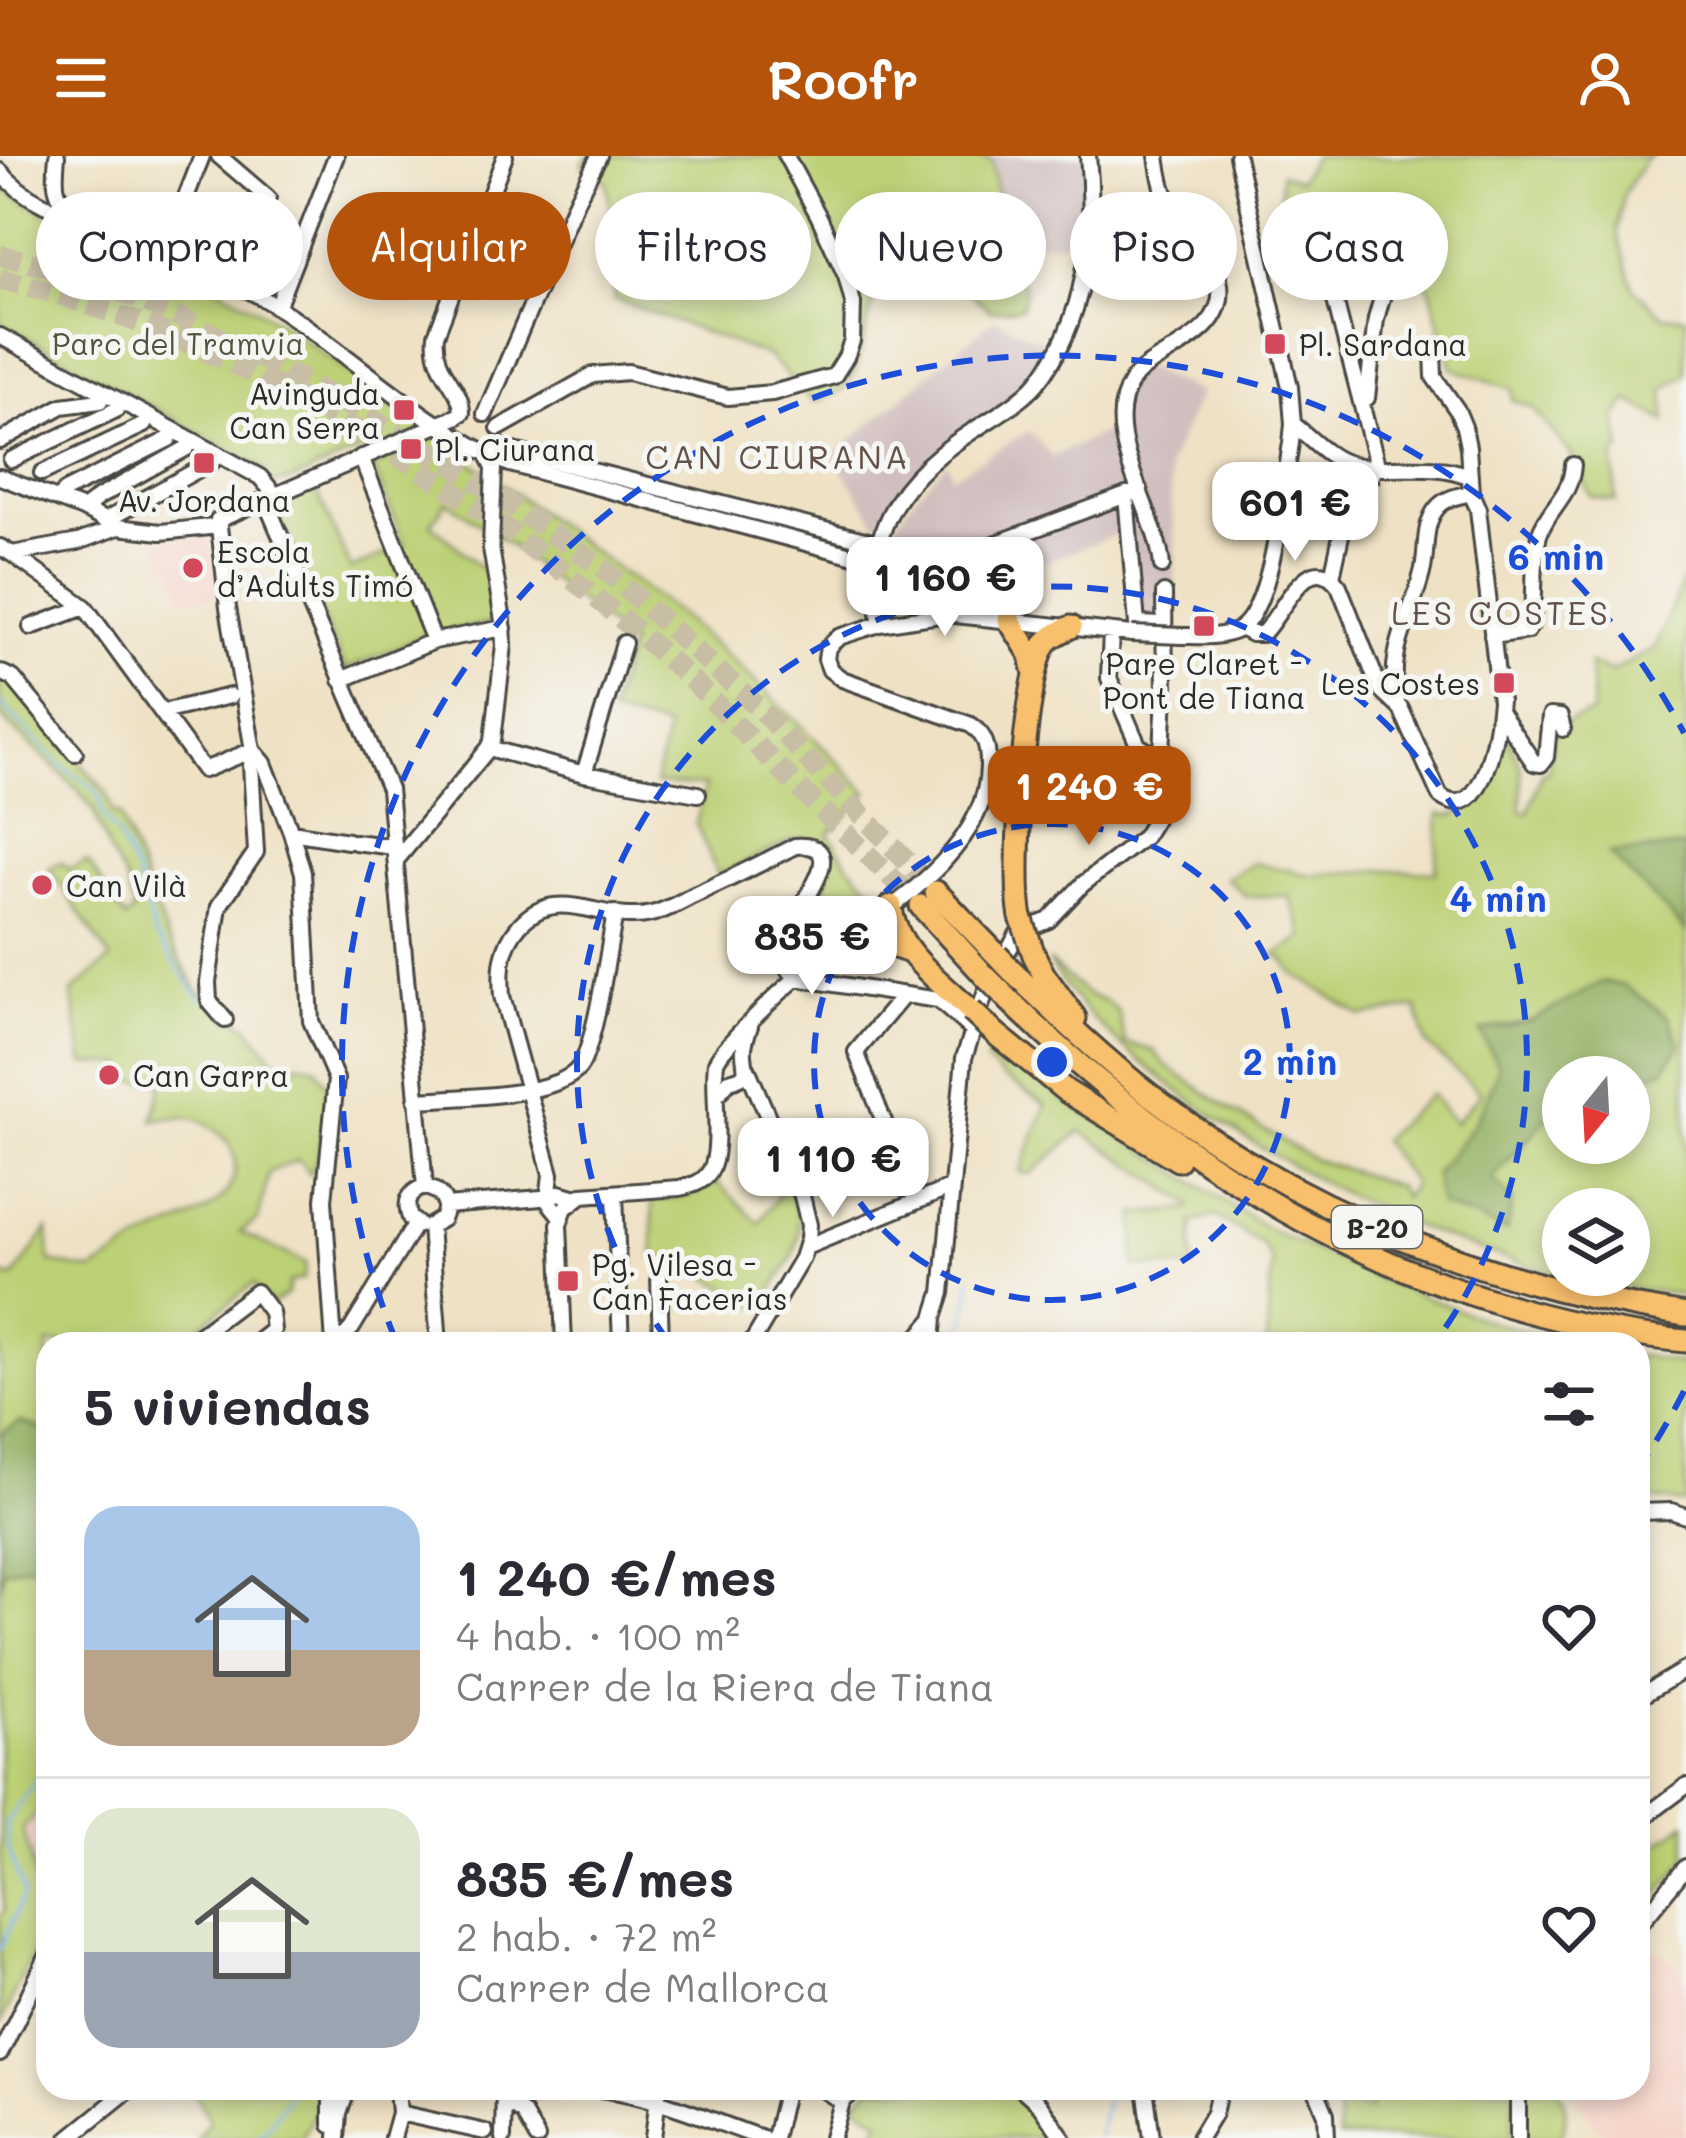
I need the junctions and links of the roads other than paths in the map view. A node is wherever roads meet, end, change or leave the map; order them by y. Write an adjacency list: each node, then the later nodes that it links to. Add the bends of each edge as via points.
1 (58, 156): 12 (street)
2 (202, 156): 14 (street)
3 (219, 156): 15 (street)
4 (336, 156): 20 (street)
5 (505, 156): 28 (street, via 436,335)
6 (599, 156): 26 (street)
7 (786, 156): 32 (street, via 853,303 852,341 833,376 728,397 628,372 593,376)
8 (1088, 156): 52 (street, via 1086,260 1062,347 1034,387 916,473)
9 (1157, 156): 46 (street, via 1168,201 1216,270 1221,291 1211,318 1127,390 1121,430)
10 (1237, 156): 30 (street)
11 (0, 171): 16 (street)
12 (55, 189): 13 (street); 16 (street)
13 (56, 192)
14 (188, 192)
15 (261, 192)
16 (34, 200)
17 (263, 300): 20 (street)
18 (1336, 300): 27 (street)
19 (1381, 300): 27 (street)
20 (277, 308): 31 (street)
21 (0, 336): 47 (street, via 260,478)
22 (0, 346): 24 (street)
23 (1433, 350): 45 (street, via 1434,377 1464,427)
24 (100, 401): 25 (street); 35 (street, via 62,406)
25 (116, 410): 29 (street); 39 (street)
26 (485, 413): 28 (street); 32 (street)
27 (1366, 413): 42 (street)
28 (460, 414): 31 (street); 33 (street)
29 (143, 424): 34 (street); 43 (street)
30 (1293, 424): 42 (street, via 1334,458); 66 (street, via 1267,583)
31 (435, 425): 33 (street); 38 (street)
32 (499, 428): 37 (street)
33 (458, 434): 37 (street)
34 (170, 439): 36 (street); 48 (street)
35 (0, 441)
36 (187, 448): 40 (street); 49 (street)
37 (491, 448): 52 (street); 54 (street, via 524,468); 65 (street, via 490,548)
38 (361, 457): 47 (street); 69 (street)
39 (11, 460)
40 (212, 462): 47 (street); 50 (street)
41 (1574, 465): 68 (street, via 1540,534 1531,625)
42 (1375, 468): 45 (street, via 1447,469); 57 (street, via 1348,503)
43 (41, 473)
44 (0, 477): 48 (street)
45 (1470, 485): 68 (street); 73 (street, via 1430,518)
46 (1133, 492): 55 (street, via 1159,540); 56 (street, via 964,555); 62 (street, via 1137,624)
47 (270, 498): 51 (street); 75 (street)
48 (59, 499): 49 (street)
49 (83, 509): 50 (street)
50 (112, 524): 51 (street, via 161,532); 53 (street, via 79,542)
51 (219, 526): 82 (street)
52 (880, 544): 54 (street); 56 (street)
53 (6, 551): 59 (street)
54 (877, 562): 61 (street)
55 (1162, 566)
56 (944, 570): 60 (street, via 989,593)
57 (1332, 577): 66 (street, via 1304,578 1262,634); 74 (street)
58 (1164, 593): 62 (street)
59 (85, 608): 63 (street); 79 (street)
60 (1009, 620): 61 (street, via 946,614); 64 (street); 72 (highway)
61 (880, 624): 89 (street, via 832,641 827,665 835,675 970,725 988,747 987,790 976,819 949,856)
62 (1164, 626): 84 (street)
63 (31, 627)
64 (1071, 627): 67 (street); 72 (highway, via 1047,642)
65 (504, 628): 69 (street); 81 (street)
66 (1241, 628): 67 (street, bridge, via 1182,636)
67 (1111, 632): 84 (street, via 1108,678 1138,745)
68 (1492, 636): 78 (street)
69 (434, 641): 75 (street)
70 (624, 643): 85 (street)
71 (0, 672): 83 (street)
72 (1035, 674): 99 (highway, bridge, via 1017,897 1044,975)
73 (1394, 675): 74 (street, via 1388,682); 77 (street)
74 (1375, 676): 77 (street)
75 (341, 680): 88 (street, via 388,789)
76 (230, 696): 79 (street)
77 (1397, 703): 78 (street, via 1448,802 1483,782)
78 (1499, 711): 80 (street, via 1534,763 1546,757 1550,716 1560,717)
79 (162, 712): 82 (street, via 204,770)
80 (1563, 729)
81 (489, 748): 85 (street); 88 (street)
82 (253, 750): 87 (street); 96 (street, via 256,852 219,906 208,982 209,1001)
83 (75, 753)
84 (1161, 760): 97 (street, via 1152,827 1049,920 1018,933)
85 (584, 774): 86 (street)
86 (698, 794)
87 (291, 832): 88 (street); 118 (street, via 303,873 311,1021 336,1079 324,1200)
88 (395, 853): 102 (street)
89 (891, 906): 91 (street); 92 (highway, B-20, via 893,927)
90 (615, 914): 93 (street, via 654,914 800,845 816,851 821,872 781,937); 101 (street, via 584,1060 569,1078); 101 (street, via 546,907 510,936 502,996)
91 (843, 944): 92 (highway, via 885,942); 93 (street)
92 (914, 955): 97 (highway, B-20)
93 (796, 978): 94 (street); 95 (street)
94 (904, 994): 97 (street, via 938,1000); 107 (street, via 856,1052)
95 (752, 1018): 98 (street); 100 (street)
96 (226, 1020)
97 (972, 1020): 104 (street); 108 (highway, B-20, bridge, via 1116,1123)
98 (726, 1050): 100 (street, via 736,1050); 100 (street, via 716,1060)
99 (1104, 1057): 108 (highway, B-20, bridge, via 928,899 986,977 1082,1070); 114 (highway, B-20, via 1219,1144 1358,1220 1503,1275)
100 (735, 1072): 105 (street, via 715,1100 709,1173 692,1186); 112 (street, via 756,1087 802,1196)
101 (527, 1091): 102 (street); 106 (street, via 551,1174)
102 (416, 1100): 103 (street)
103 (425, 1187): 109 (street); 111 (street, via 407,1202 410,1218)
104 (952, 1187): 107 (street); 115 (street)
105 (615, 1192): 110 (street); 122 (street)
106 (547, 1197): 109 (street); 110 (street); 110 (street, via 560,1192)
107 (916, 1201): 112 (street)
108 (1270, 1203): 127 (highway, B-20, via 1464,1292)
109 (446, 1206): 111 (street, via 442,1219)
110 (568, 1207): 121 (street)
111 (423, 1225): 119 (street); 120 (street)
112 (806, 1247): 124 (street)
113 (659, 1276): 123 (street)
114 (1686, 1315)
115 (934, 1318): 125 (street); 126 (street)
116 (203, 1332): 117 (street, via 256,1292 271,1312)
117 (270, 1332)
118 (335, 1332)
119 (348, 1332)
120 (437, 1332)
121 (563, 1332)
122 (621, 1332)
123 (661, 1332)
124 (758, 1332)
125 (922, 1332)
126 (933, 1332)
127 (1617, 1332)
128 (1650, 1337): 129 (highway, B-20)
129 (1682, 1342)
130 (1650, 1512): 131 (street)
131 (1686, 1516)
132 (1686, 1669): 133 (street)
133 (1650, 1691)
134 (1686, 1786): 135 (street)
135 (1650, 1813)
136 (1686, 1867): 137 (street)
137 (1650, 1911)
138 (36, 1983): 139 (street)
139 (0, 2054)
140 (116, 2100): 159 (street)
141 (332, 2100): 160 (street)
142 (344, 2100): 160 (street)
143 (398, 2100): 157 (street)
144 (502, 2100): 158 (street)
145 (505, 2100): 162 (street)
146 (511, 2100): 163 (street)
147 (657, 2100): 164 (street)
148 (670, 2100): 165 (street)
149 (783, 2100): 166 (street)
150 (839, 2100): 156 (street)
151 (1036, 2100): 168 (street)
152 (1147, 2100): 169 (street)
153 (1217, 2100): 170 (street)
154 (1321, 2100): 171 (street)
155 (1518, 2100): 172 (street)
156 (842, 2102): 167 (street)
157 (399, 2113): 158 (street); 161 (street)
158 (483, 2135)
159 (69, 2138)
160 (334, 2138)
161 (392, 2138)
162 (502, 2138)
163 (537, 2138)
164 (653, 2138)
165 (762, 2138)
166 (773, 2138)
167 (832, 2138)
168 (1063, 2138)
169 (1152, 2138)
170 (1199, 2138)
171 (1327, 2138)
172 (1518, 2138)

